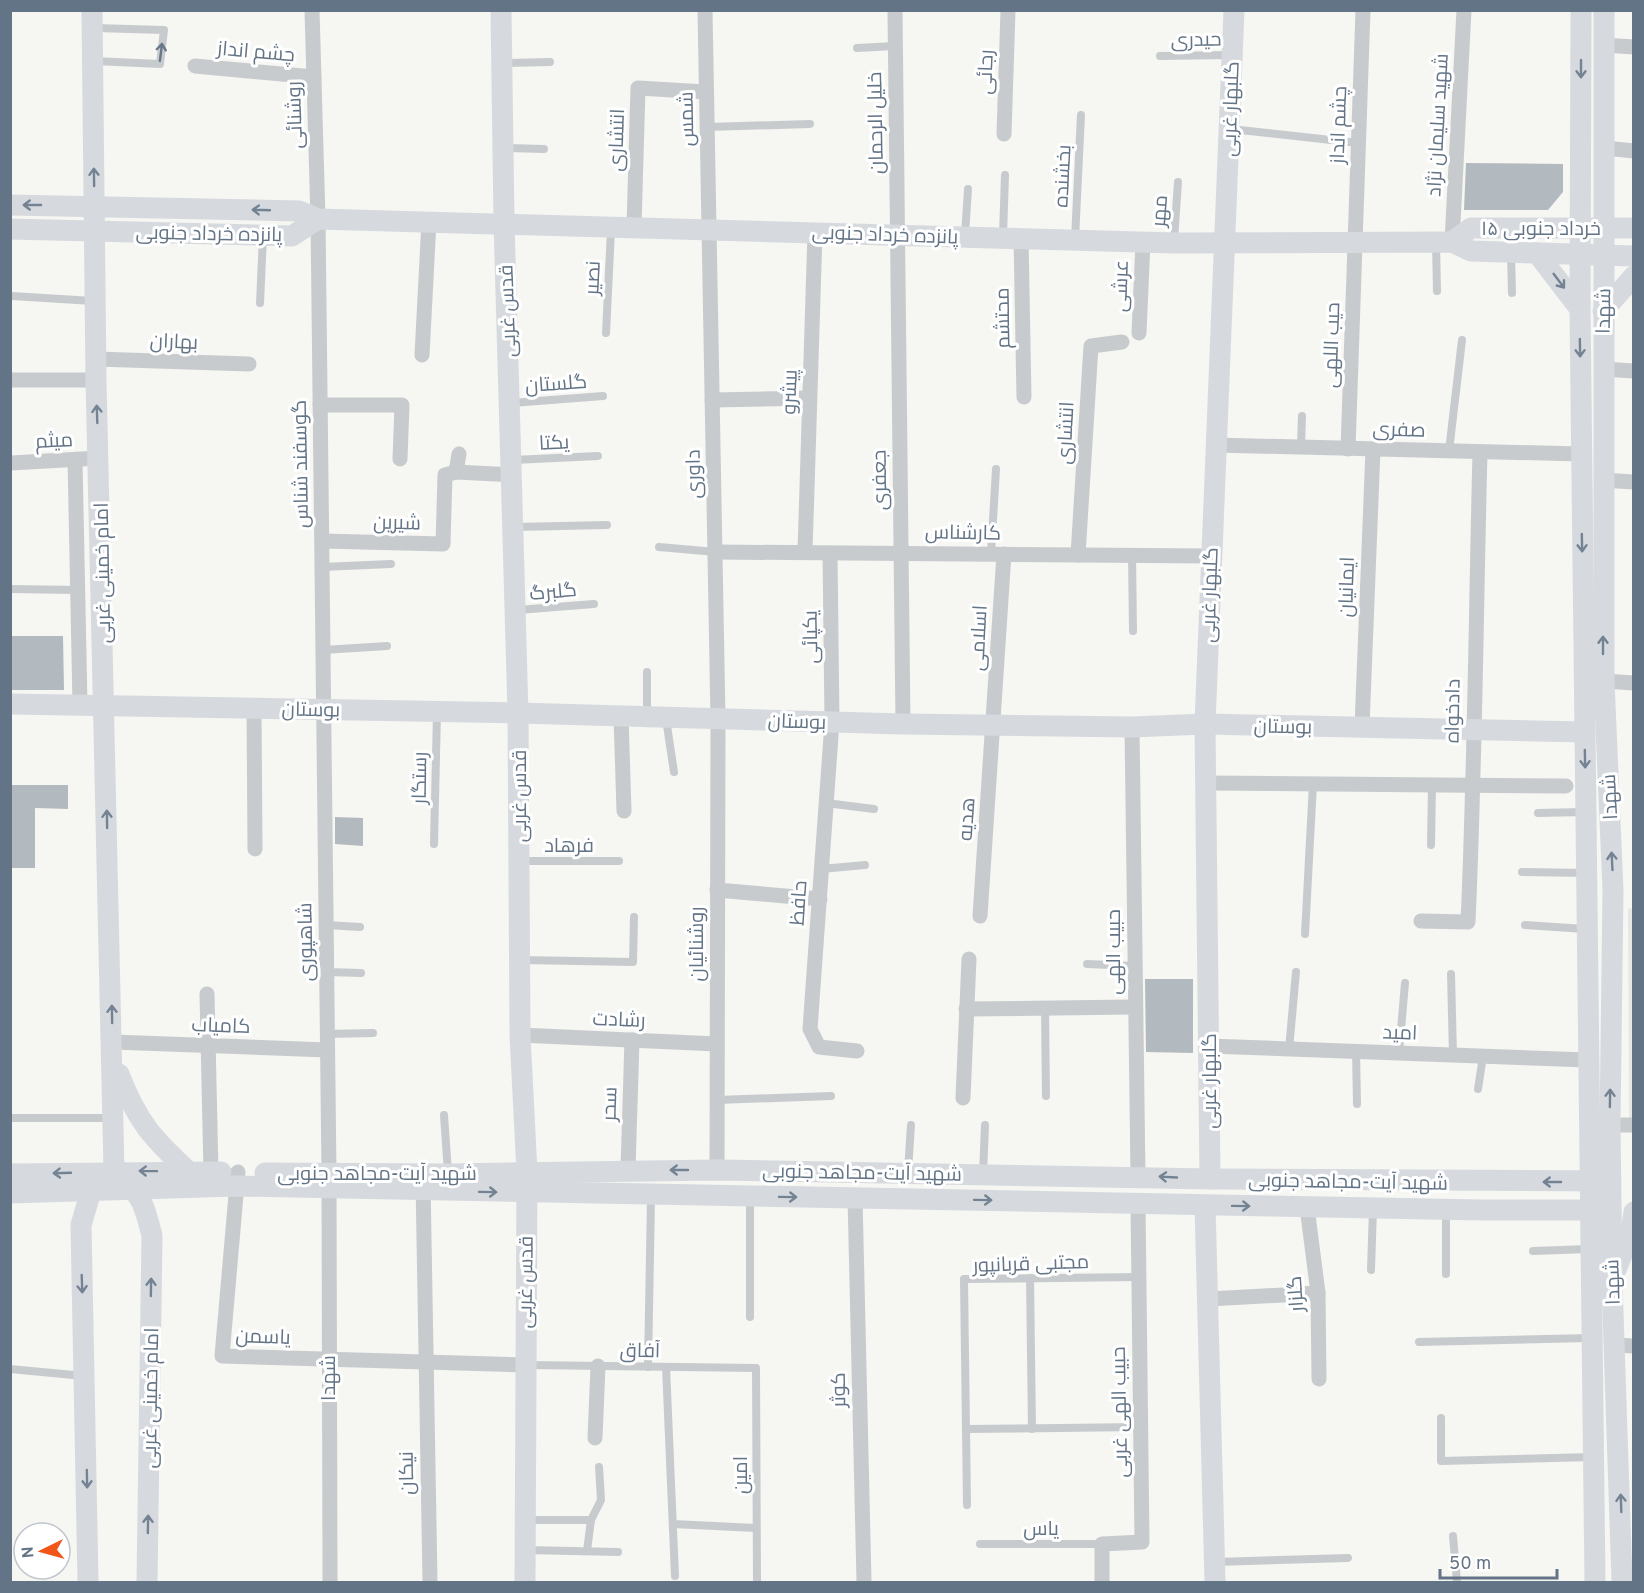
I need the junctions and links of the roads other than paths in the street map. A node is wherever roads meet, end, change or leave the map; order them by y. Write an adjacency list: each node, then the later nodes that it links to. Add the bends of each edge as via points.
1 (312, 10): 22 (street, روشنائی)
2 (501, 10): 20 (main road, قدس غربی)
3 (705, 10): 23 (street, شمس)
4 (895, 10): 13 (street, خلیل الرحمان)
5 (1008, 10): 28 (street, رجائی)
6 (1234, 10): 16 (main road, گلبهار غربی)
7 (1363, 10): 29 (street, چشم انداز)
8 (1464, 10): 58 (street, شهید سلیمان نژاد)
9 (1581, 10): 46 (main road, شهدا, one-way to 46)
10 (1604, 10): 12 (main road, شهدا)
11 (92, 19): 18 (main road, امام خمینی غربی); 18 (lane, one-way to 11, via 160,64 164,30)
12 (1604, 45): 14 (street); 31 (main road, شهدا)
13 (895, 46): 15 (lane); 52 (street, خلیل الرحمان)
14 (1634, 47)
15 (857, 48)
16 (1232, 55): 17 (lane, حیدری); 27 (main road, گلبهار غربی)
17 (1160, 56)
18 (93, 61): 38 (main road, امام خمینی غربی, one-way to 18)
19 (550, 62): 20 (lane)
20 (502, 63): 30 (main road, قدس غربی)
21 (195, 66): 22 (street, چشم انداز)
22 (314, 77): 39 (street, روشنائی)
23 (706, 92): 26 (street, شمس); 43 (street, انتشاری, via 638,88)
24 (1081, 115): 55 (lane, بخشنده)
25 (810, 124): 26 (lane)
26 (707, 127): 45 (street, شمس)
27 (1229, 129): 29 (lane); 60 (main road, گلبهار غربی)
28 (1004, 135)
29 (1358, 143): 57 (street, چشم انداز)
30 (503, 148): 32 (lane); 41 (main road, قدس غربی)
31 (1605, 148): 33 (street); 44 (main road, شهدا)
32 (544, 149)
33 (1634, 151)
34 (1005, 175): 54 (lane)
35 (1178, 182): 59 (lane, مهر)
36 (968, 189): 53 (lane)
37 (10, 205): 38 (main road, پانزده خرداد جنوبی, one-way to 37)
38 (95, 206): 39 (main road, پانزده خرداد جنوبی, one-way to 38, via 299,212); 49 (main road, امام خمینی غربی)
39 (318, 219): 40 (main road, پانزده خرداد جنوبی); 51 (main road, پانزده خرداد جنوبی, via 292,236); 89 (street, گوسفند شناس)
40 (429, 221): 41 (main road, پانزده خرداد جنوبی); 78 (street)
41 (504, 222): 42 (main road, پانزده خرداد جنوبی); 88 (main road, قدس غربی)
42 (611, 225): 43 (main road, پانزده خرداد جنوبی); 74 (lane, نصیر)
43 (634, 226): 45 (main road, پانزده خرداد جنوبی)
44 (1606, 227): 46 (main road, ۱۵ خرداد جنوبی); 47 (main road, ۱۵ خرداد جنوبی); 64 (main road, شهدا)
45 (708, 228): 50 (main road, پانزده خرداد جنوبی); 87 (street, داوری)
46 (1581, 228): 58 (main road, ۱۵ خرداد جنوبی, via 1471,228); 63 (main road, شهدا)
47 (1634, 228)
48 (10, 229): 49 (main road, پانزده خرداد جنوبی)
49 (95, 231): 51 (main road, پانزده خرداد جنوبی); 70 (main road, امام خمینی غربی)
50 (815, 232): 52 (main road, پانزده خرداد جنوبی); 86 (street, پیشرو)
51 (263, 235): 71 (lane)
52 (898, 236): 53 (main road, پانزده خرداد جنوبی); 116 (street, جعفری)
53 (965, 236): 54 (main road, پانزده خرداد جنوبی)
54 (1012, 237): 55 (main road, پانزده خرداد جنوبی); 85 (street, محتشم)
55 (1075, 240): 56 (main road, پانزده خرداد جنوبی)
56 (1143, 242): 59 (main road, پانزده خرداد جنوبی); 75 (street, عرشی)
57 (1355, 242): 58 (main road, پانزده خرداد جنوبی); 60 (main road, پانزده خرداد جنوبی); 93 (street, حیب اللهی)
58 (1444, 242): 61 (main road, via 1471,251); 67 (lane)
59 (1174, 243): 60 (main road, پانزده خرداد جنوبی)
60 (1226, 243): 91 (main road, گلبهار غربی)
61 (1511, 252): 62 (main road); 68 (lane)
62 (1537, 253): 63 (main road); 72 (main road, one-way to 72)
63 (1581, 255): 64 (main road); 72 (main road, شهدا)
64 (1604, 256): 65 (main road); 73 (main road, شهدا)
65 (1634, 256)
66 (1634, 276): 73 (main road)
67 (1437, 291)
68 (1512, 293)
69 (12, 296): 70 (lane)
70 (95, 301): 81 (main road, امام خمینی غربی)
71 (260, 303)
72 (1580, 309): 98 (main road, شهدا, one-way to 98)
73 (1603, 310): 80 (main road, شهدا)
74 (606, 333)
75 (1139, 333)
76 (1462, 340): 95 (lane)
77 (1122, 342): 118 (street, انتشاری, via 1091,346)
78 (422, 355)
79 (249, 364): 81 (street, بهاران)
80 (1602, 369): 82 (street); 107 (main road, شهدا)
81 (96, 370): 83 (street, بهاران); 100 (main road, امام خمینی غربی, one-way to 81)
82 (1634, 372)
83 (10, 380)
84 (603, 396): 88 (lane, گلستان)
85 (1024, 397)
86 (810, 398): 87 (street); 114 (street, پیشرو)
87 (712, 400): 113 (street, داوری)
88 (511, 403): 104 (main road, قدس غربی)
89 (320, 405): 101 (street, via 402,405); 111 (street, گوسفند شناس)
90 (1302, 416): 92 (lane)
91 (1215, 445): 92 (street, صفری); 120 (main road, گلبهار غربی)
92 (1301, 447): 93 (street, صفری)
93 (1348, 449): 94 (street, صفری)
94 (1373, 449): 95 (street, صفری); 148 (street, ایمانیان)
95 (1449, 452): 96 (street, صفری)
96 (1480, 452): 98 (street, صفری); 149 (street, دادخواه)
97 (459, 453): 106 (street, شیرین)
98 (1581, 454): 150 (main road, شهدا, one-way to 150)
99 (598, 456): 104 (lane, یکتا)
100 (99, 458): 102 (street, میثم); 135 (main road, امام خمینی غربی)
101 (400, 459)
102 (75, 460): 103 (street, میثم); 124 (street)
103 (11, 463)
104 (512, 468): 106 (street); 110 (main road, قدس غربی)
105 (996, 469): 117 (lane)
106 (456, 472): 111 (street, شیرین, via 445,475 443,544)
107 (1602, 480): 108 (street); 131 (main road, شهدا, one-way to 107)
108 (1634, 482)
109 (607, 525): 110 (lane)
110 (514, 527): 126 (main road, قدس غربی)
111 (322, 541): 122 (street, گوسفند شناس)
112 (659, 547): 113 (lane)
113 (716, 552): 114 (street, کارشناس); 142 (street, داوری)
114 (805, 552): 115 (street, کارشناس)
115 (830, 553): 116 (street, کارشناس); 143 (street, یکپائی)
116 (901, 553): 117 (street, کارشناس); 144 (street, جعفری)
117 (997, 554): 118 (street, کارشناس); 146 (street, اسلامی)
118 (1078, 555): 119 (street, کارشناس)
119 (1132, 555): 120 (street, کارشناس); 127 (lane)
120 (1210, 556): 145 (main road, گلبهار غربی)
121 (391, 564): 122 (lane)
122 (322, 567): 129 (street, گوسفند شناس)
123 (10, 589): 124 (lane)
124 (78, 590): 134 (street)
125 (594, 604): 126 (lane, گلبرگ)
126 (516, 611): 139 (main road, قدس غربی)
127 (1133, 631)
128 (387, 646): 129 (lane)
129 (322, 650): 137 (street, گوسفند شناس)
130 (647, 672): 141 (lane)
131 (1604, 681): 132 (street); 172 (main road, شهدا, one-way to 131)
132 (1634, 683)
133 (10, 704): 134 (main road, بوستان)
134 (80, 705): 135 (main road, بوستان)
135 (104, 705): 136 (main road, بوستان); 203 (main road, امام خمینی غربی, one-way to 135)
136 (254, 708): 137 (main road, بوستان); 164 (street)
137 (323, 710): 138 (main road, بوستان); 177 (street, شاهپوری)
138 (437, 711): 139 (main road, بوستان); 162 (lane, رستگار)
139 (518, 713): 140 (main road, بوستان); 165 (main road, قدس غربی)
140 (621, 716): 141 (main road, بوستان); 159 (street)
141 (656, 717): 142 (main road, بوستان); 151 (lane)
142 (718, 719): 143 (main road, بوستان); 171 (street, روشنائیان)
143 (832, 722): 144 (main road, بوستان); 157 (street, حافظ)
144 (903, 724): 146 (main road, بوستان)
145 (1205, 724): 147 (main road, بوستان); 148 (main road, بوستان); 152 (main road, گلبهار غربی)
146 (995, 725): 147 (main road, بوستان); 174 (street, هدیه)
147 (1132, 727): 185 (street, حبیب الهی)
148 (1362, 727): 149 (main road, بوستان)
149 (1472, 729): 150 (main road, بوستان); 154 (street, دادخواه)
150 (1584, 732): 160 (main road, شهدا, one-way to 160)
151 (674, 772)
152 (1206, 783): 153 (street); 201 (main road, گلبهار غربی)
153 (1313, 784): 155 (street); 181 (lane)
154 (1474, 784): 155 (street); 156 (street); 176 (street, دادخواه, via 1468,922)
155 (1432, 785): 163 (lane)
156 (1566, 786)
157 (826, 803): 158 (lane); 168 (street, حافظ)
158 (874, 808)
159 (624, 811)
160 (1585, 812): 161 (lane); 170 (main road, شهدا)
161 (1538, 813)
162 (434, 844)
163 (1431, 845)
164 (255, 849)
165 (519, 861): 166 (lane, فرهاد); 183 (main road, قدس غربی)
166 (619, 861)
167 (865, 865): 168 (lane)
168 (821, 869): 173 (street, حافظ)
169 (1522, 872): 170 (lane)
170 (1586, 880): 172 (street); 180 (main road, شهدا)
171 (717, 890): 173 (street); 199 (street, روشنائیان)
172 (1623, 891): 220 (main road, شهدا, one-way to 172)
173 (820, 899): 204 (street, حافظ, via 810,1029 819,1047)
174 (980, 916)
175 (634, 917): 183 (lane, via 633,962)
176 (1421, 921)
177 (326, 925): 179 (lane); 186 (street, شاهپوری)
178 (1525, 925): 180 (lane)
179 (360, 927)
180 (1587, 929): 209 (main road, شهدا)
181 (1305, 934)
182 (969, 959): 194 (street)
183 (519, 960): 196 (main road, قدس غربی)
184 (1087, 963): 185 (lane)
185 (1134, 966): 192 (street, حبیب الهی)
186 (326, 972): 188 (lane); 198 (street, شاهپوری)
187 (1296, 972): 202 (lane)
188 (361, 973)
189 (1451, 974): 207 (lane)
190 (1405, 983): 206 (lane)
191 (207, 994): 200 (street)
192 (1134, 1007): 193 (street); 231 (street, حبیب الهی)
193 (1045, 1008): 194 (street); 212 (lane)
194 (966, 1009): 213 (street)
195 (373, 1033): 198 (lane)
196 (520, 1035): 197 (street, رشادت); 238 (main road, قدس غربی)
197 (632, 1040): 199 (street, رشادت); 223 (street, سحر)
198 (327, 1042): 200 (street, کامیاب); 235 (street, شاهپوری)
199 (717, 1044): 214 (street, روشنائیان)
200 (210, 1045): 203 (street, کامیاب); 226 (street)
201 (1209, 1046): 202 (street, امید); 234 (main road, گلبهار غربی)
202 (1289, 1049): 205 (street, امید)
203 (113, 1050): 222 (main road, امام خمینی غربی); 232 (main road, via 130,1102 145,1128)
204 (857, 1051)
205 (1356, 1051): 206 (street, امید); 215 (lane)
206 (1399, 1053): 207 (street, امید)
207 (1453, 1055): 208 (street, امید)
208 (1483, 1056): 209 (street, امید); 210 (lane)
209 (1588, 1060): 240 (main road, شهدا)
210 (1478, 1089)
211 (831, 1096): 214 (lane)
212 (1046, 1096)
213 (963, 1098)
214 (717, 1100): 224 (street, روشنائیان)
215 (1357, 1104)
216 (444, 1115): 228 (lane)
217 (10, 1118): 222 (lane)
218 (911, 1125): 229 (lane)
219 (985, 1125): 230 (lane)
220 (1610, 1125): 221 (street); 236 (main road, شهدا)
221 (1634, 1125)
222 (115, 1127): 225 (main road, امام خمینی غربی)
223 (628, 1170): 224 (main road, شهید آیت-مجاهد جنوبی, one-way to 223); 238 (main road, شهید آیت-مجاهد جنوبی)
224 (717, 1170): 229 (main road, شهید آیت-مجاهد جنوبی)
225 (114, 1171): 227 (main road, شهید آیت-مجاهد جنوبی, one-way to 227); 232 (main road, شهید آیت-مجاهد جنوبی, one-way to 225); 241 (main road); 242 (main road)
226 (211, 1172): 232 (main road, شهید آیت-مجاهد جنوبی); 233 (main road, شهید آیت-مجاهد جنوبی)
227 (10, 1174)
228 (448, 1174): 237 (main road, شهید آیت-مجاهد جنوبی); 238 (main road, شهید آیت-مجاهد جنوبی)
229 (908, 1174): 230 (main road, شهید آیت-مجاهد جنوبی)
230 (983, 1174): 231 (main road, شهید آیت-مجاهد جنوبی)
231 (1138, 1176): 234 (main road, شهید آیت-مجاهد جنوبی, one-way to 231)
232 (187, 1179): 233 (main road, شهید آیت-مجاهد جنوبی); 241 (main road, شهید آیت-مجاهد جنوبی); 256 (main road, via 157,1212)
233 (237, 1179): 235 (main road, شهید آیت-مجاهد جنوبی); 271 (street, یاسمن, via 222,1356)
234 (1210, 1179): 239 (main road, شهید آیت-مجاهد جنوبی)
235 (329, 1181): 237 (main road, شهید آیت-مجاهد جنوبی); 271 (street, شهدا)
236 (1611, 1181): 240 (main road, شهید آیت-مجاهد جنوبی); 254 (main road, شهدا)
237 (423, 1182): 238 (main road, شهید آیت-مجاهد جنوبی, one-way to 238); 272 (street, نیکان)
238 (526, 1182): 244 (main road, شهید آیت-مجاهد جنوبی); 273 (main road, قدس غربی)
239 (1499, 1182): 240 (main road, شهید آیت-مجاهد جنوبی, one-way to 239); 252 (main road)
240 (1589, 1182): 253 (main road, شهدا)
241 (136, 1190): 242 (main road, شهید آیت-مجاهد جنوبی); 256 (main road, امام خمینی غربی)
242 (91, 1191): 243 (main road, شهید آیت-مجاهد جنوبی); 257 (main road, via 81,1225)
243 (14, 1194): 257 (main road, via 56,1200 69,1209)
244 (651, 1195): 245 (main road, شهید آیت-مجاهد جنوبی); 275 (lane)
245 (750, 1196): 246 (main road, شهید آیت-مجاهد جنوبی, one-way to 246); 267 (lane)
246 (855, 1197): 247 (main road, شهید آیت-مجاهد جنوبی, one-way to 247); 309 (street, کوثر)
247 (1138, 1203): 248 (main road, شهید آیت-مجاهد جنوبی); 262 (street, حبیب الهی غربی)
248 (1205, 1205): 249 (main road, شهید آیت-مجاهد جنوبی, one-way to 249); 266 (main road)
249 (1307, 1206): 250 (main road, شهید آیت-مجاهد جنوبی); 265 (street, گلزار)
250 (1373, 1207): 251 (main road, شهید آیت-مجاهد جنوبی); 260 (lane)
251 (1446, 1210): 252 (main road, شهید آیت-مجاهد جنوبی); 261 (lane)
252 (1498, 1210): 253 (main road, شهید آیت-مجاهد جنوبی)
253 (1590, 1210): 254 (main road, شهید آیت-مجاهد جنوبی); 258 (main road, شهدا)
254 (1611, 1210): 264 (main road, شهدا)
255 (1634, 1212): 264 (main road, via 1631,1232)
256 (152, 1236): 304 (main road, امام خمینی غربی, one-way to 256)
257 (81, 1246): 279 (main road, one-way to 279)
258 (1591, 1249): 259 (lane); 268 (main road, شهدا)
259 (1533, 1251)
260 (1371, 1270)
261 (1446, 1274)
262 (1139, 1277): 263 (lane, مجتبی قربانپور); 282 (street, حبیب الهی غربی)
263 (1030, 1278): 283 (lane, مجتبی قربانپور, via 964,1279); 284 (lane)
264 (1612, 1282): 270 (main road, شهدا)
265 (1318, 1293): 266 (street); 280 (street, گلزار)
266 (1209, 1299): 301 (main road)
267 (750, 1317)
268 (1592, 1338): 269 (lane); 286 (main road, شهدا)
269 (1419, 1342)
270 (1624, 1345): 293 (main road, شهدا, one-way to 270)
271 (328, 1359): 272 (street, یاسمن); 305 (street, شهدا)
272 (425, 1362): 273 (street, یاسمن); 306 (street, نیکان)
273 (524, 1365): 274 (lane, آفاق); 289 (main road, قدس غربی)
274 (598, 1366): 275 (lane, آفاق); 285 (street)
275 (648, 1367): 276 (lane, آفاق)
276 (666, 1367): 277 (lane, آفاق); 291 (lane)
277 (756, 1368): 292 (lane, امین)
278 (10, 1369): 279 (lane)
279 (85, 1376): 303 (main road, one-way to 303)
280 (1319, 1379)
281 (1441, 1418): 286 (lane, via 1441,1461)
282 (1141, 1427): 284 (lane); 296 (street, حبیب الهی غربی, via 1142,1542)
283 (966, 1429): 284 (lane); 288 (lane)
284 (1032, 1429)
285 (595, 1437)
286 (1594, 1457): 312 (main road, شهدا)
287 (599, 1467): 290 (lane, via 601,1500)
288 (967, 1505)
289 (524, 1520): 290 (lane); 297 (main road, قدس غربی)
290 (591, 1520): 298 (lane)
291 (673, 1524): 292 (lane); 302 (lane)
292 (756, 1528): 308 (lane, امین)
293 (1628, 1529): 313 (main road, شهدا)
294 (1453, 1536): 311 (lane)
295 (980, 1544): 296 (lane, یاس)
296 (1102, 1544): 310 (street)
297 (524, 1550): 298 (lane); 307 (main road, قدس غربی)
298 (587, 1551): 299 (lane)
299 (618, 1552)
300 (1348, 1558): 301 (lane)
301 (1215, 1572)
302 (675, 1576)
303 (88, 1582)
304 (147, 1582)
305 (330, 1582)
306 (430, 1582)
307 (525, 1582)
308 (757, 1582)
309 (864, 1582)
310 (1102, 1582)
311 (1457, 1582)
312 (1595, 1582)
313 (1623, 1582)

